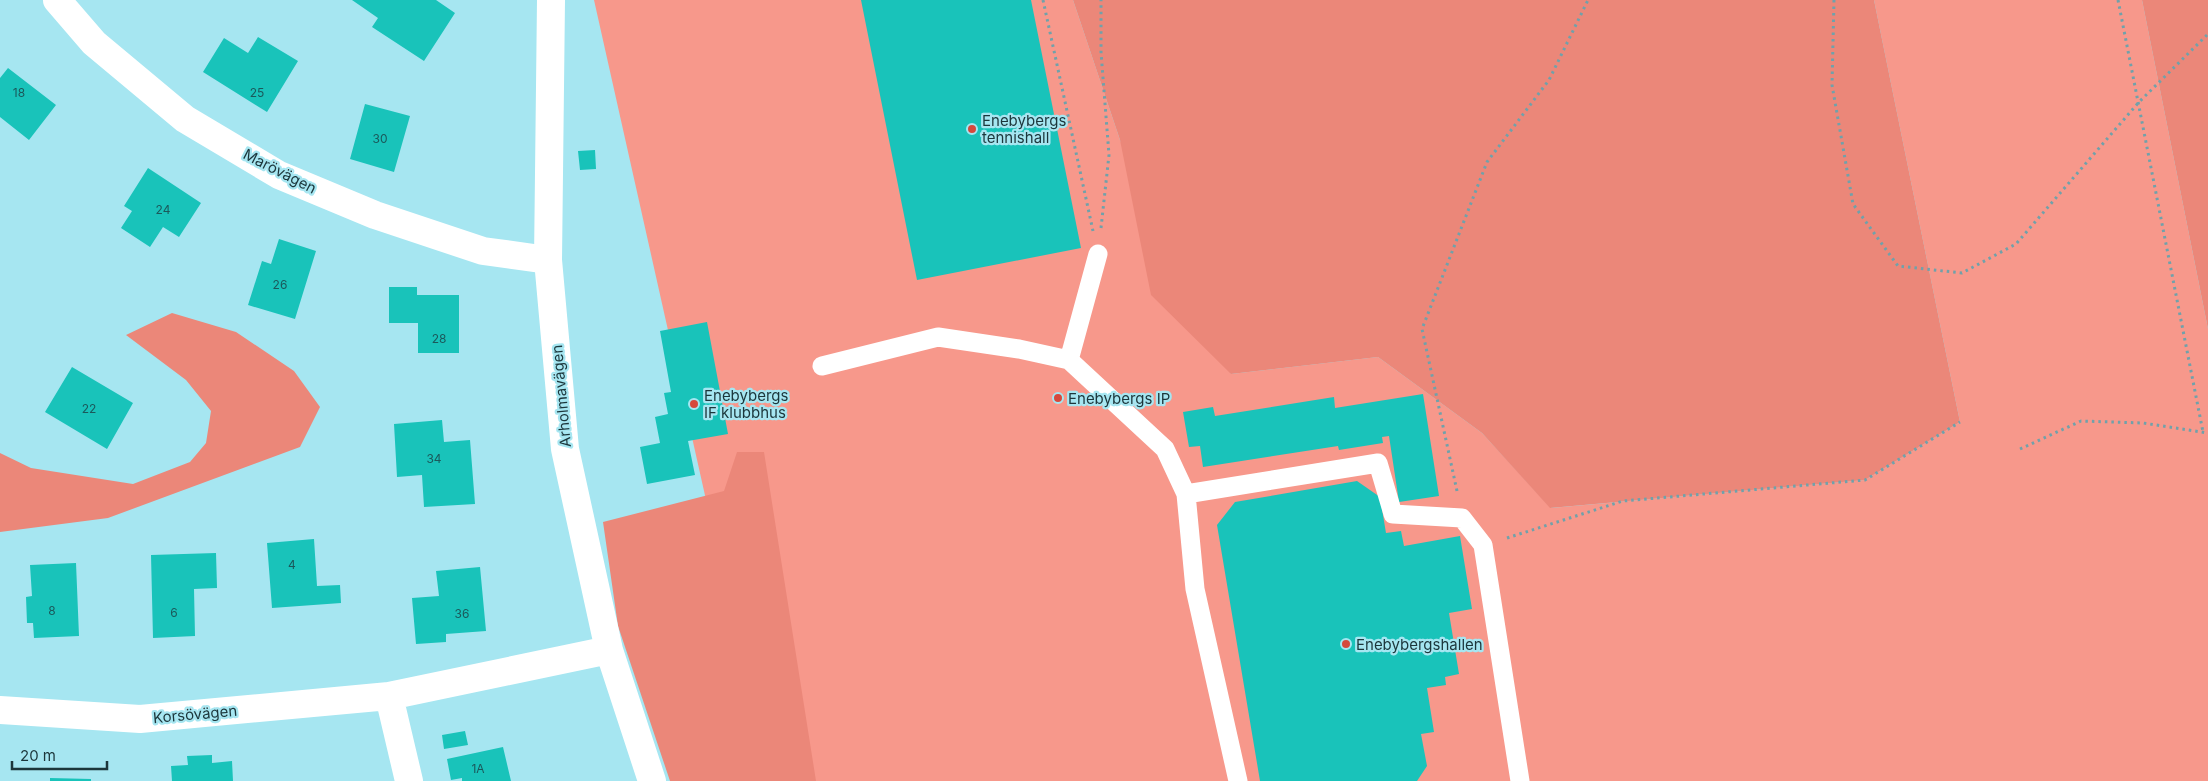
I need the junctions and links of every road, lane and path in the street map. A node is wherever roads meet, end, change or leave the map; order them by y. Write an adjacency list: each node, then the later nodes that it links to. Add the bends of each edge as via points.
1 (57, 0): 11 (street, Marövägen, via 94,43 185,119 279,174 375,215 483,250)
2 (551, 0): 11 (street, Arholmavägen)
3 (1043, 0): 10 (path)
4 (1101, 0): 10 (path, via 1101,52 1109,154)
5 (1588, 0): 19 (path, via 1549,80 1487,162 1422,329)
6 (1834, 0): 9 (path, via 1832,85 1853,204 1898,266 1962,273 2016,244)
7 (2118, 0): 9 (path)
8 (2208, 34): 9 (path)
9 (2139, 102): 15 (path)
10 (1098, 254): 12 (lane)
11 (548, 260): 21 (street, Arholmavägen, via 565,449)
12 (1070, 360): 13 (lane, via 1019,348 938,337); 18 (lane, via 1165,449)
13 (822, 366)
14 (1960, 422): 20 (path, via 1865,480 1623,501)
15 (2203, 432): 16 (path); 17 (path, via 2143,423 2082,421)
16 (2208, 433)
17 (2020, 449)
18 (1186, 494): 19 (lane, via 1378,463 1393,514); 26 (lane, via 1195,590)
19 (1462, 518): 20 (lane)
20 (1482, 546): 27 (lane)
21 (609, 650): 22 (street, Korsövägen); 25 (street, Arholmavägen)
22 (389, 696): 23 (street, Korsövägen, via 140,719); 24 (street)
23 (0, 710)
24 (409, 781)
25 (652, 781)
26 (1238, 781)
27 (1520, 781)

